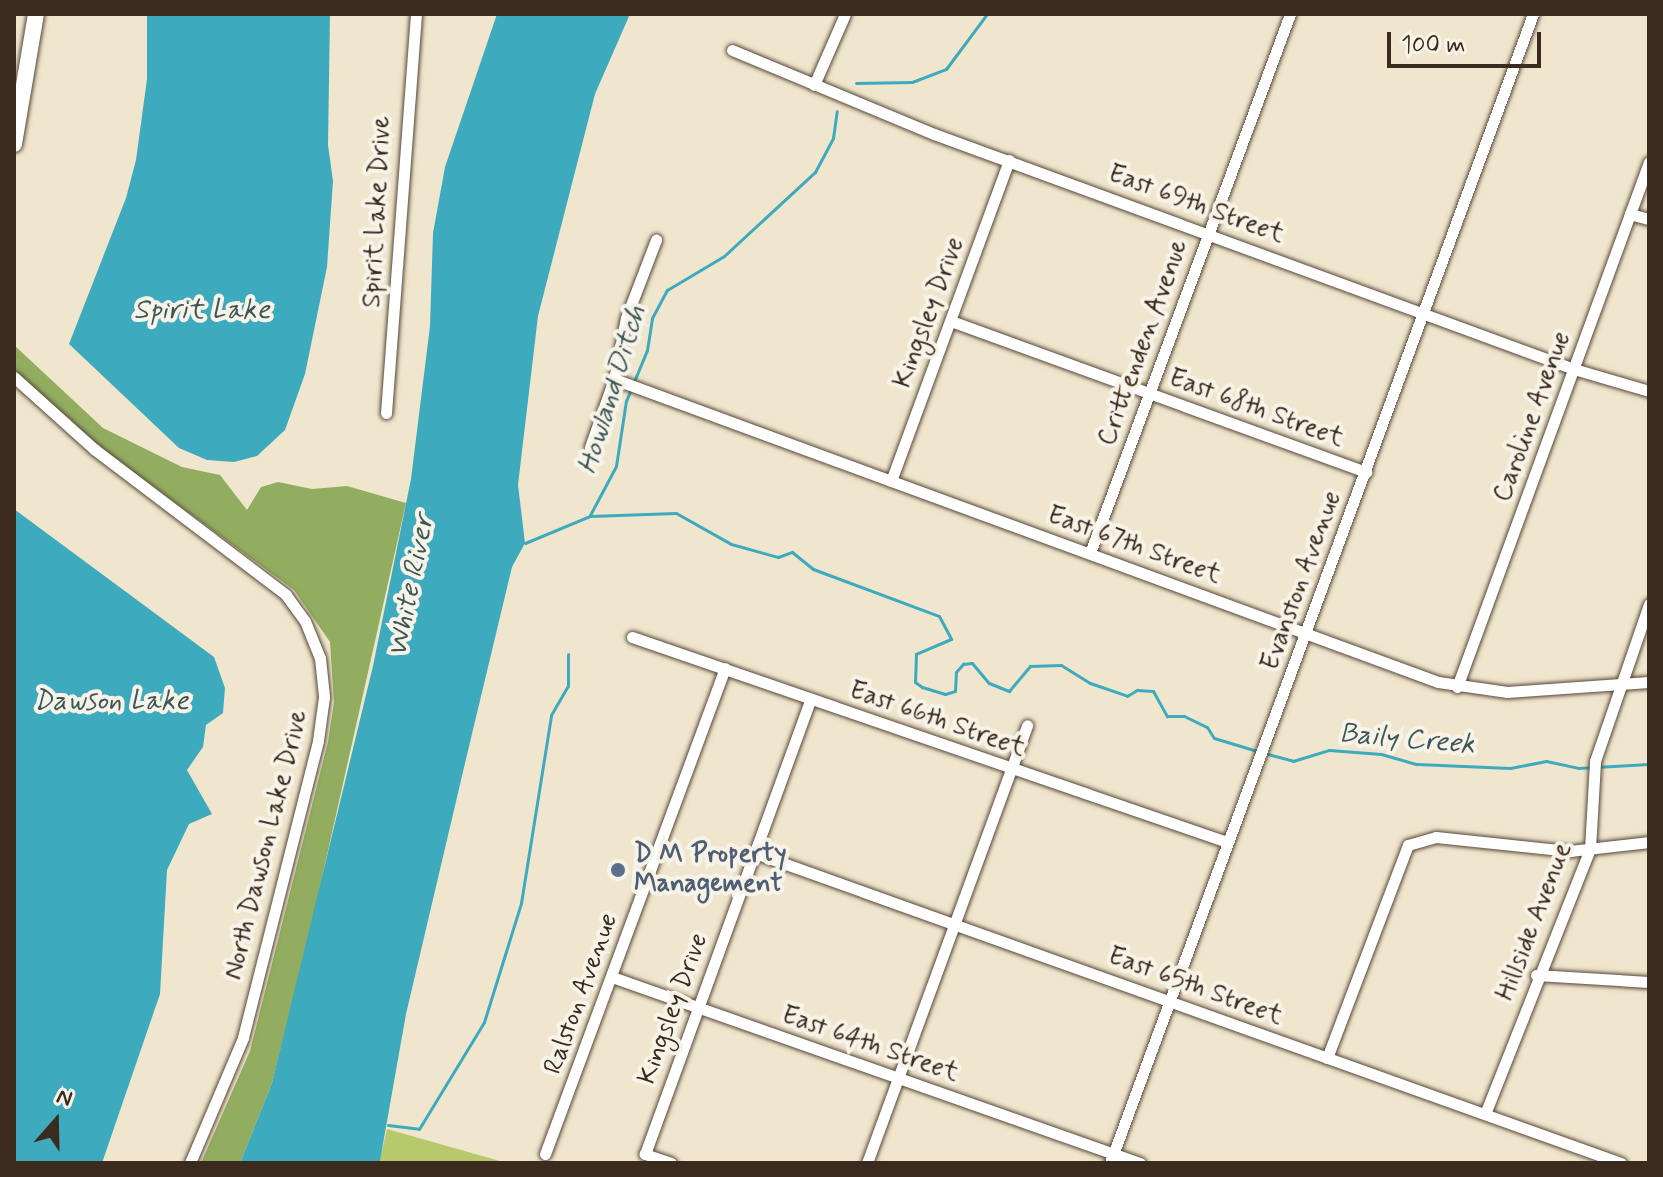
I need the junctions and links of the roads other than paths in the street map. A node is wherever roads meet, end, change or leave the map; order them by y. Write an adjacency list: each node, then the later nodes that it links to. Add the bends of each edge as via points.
1 (36, 14): 8 (street)
2 (416, 14): 22 (street, Spirit Lake Drive)
3 (845, 14): 7 (street)
4 (1290, 14): 13 (street, Crittenden Avenue)
5 (1533, 14): 15 (street, Evanston Avenue)
6 (732, 50): 7 (street, East 69th Street)
7 (814, 85): 9 (street, East 69th Street)
8 (14, 144)
9 (1009, 160): 13 (street, East 69th Street); 16 (street, Kingsley Drive)
10 (1649, 162): 11 (street, Caroline Avenue)
11 (1630, 214): 12 (street); 17 (street, Caroline Avenue)
12 (1649, 219)
13 (1208, 233): 15 (street, East 69th Street); 21 (street, Crittenden Avenue)
14 (656, 240): 19 (street, via 625,322)
15 (1424, 313): 17 (street, East 69th Street); 24 (street, Evanston Avenue)
16 (951, 321): 21 (street, East 68th Street); 25 (street, Kingsley Drive)
17 (1574, 369): 20 (street, East 69th Street); 33 (street, Caroline Avenue)
18 (14, 377): 53 (street, North Dawson Lake Drive, via 94,449 286,595 305,621 320,658 324,697 318,741 243,1038)
19 (614, 379): 23 (street); 25 (street, East 67th Street)
20 (1649, 391)
21 (1149, 393): 24 (street, East 68th Street); 26 (street, Crittenden Avenue)
22 (386, 413)
23 (590, 447)
24 (1366, 472): 28 (street, Evanston Avenue)
25 (891, 481): 26 (street, East 67th Street)
26 (1090, 553): 28 (street, East 67th Street)
27 (1649, 604): 32 (street, Hillside Avenue)
28 (1306, 633): 33 (street, East 67th Street); 37 (street, Evanston Avenue)
29 (632, 637): 30 (street, East 66th Street)
30 (725, 668): 34 (street, East 66th Street); 43 (street, Ralston Avenue)
31 (1649, 682): 32 (street, East 67th Street)
32 (1619, 684): 33 (street, East 67th Street, via 1507,692); 39 (street, Hillside Avenue, via 1595,761)
33 (1457, 687)
34 (811, 699): 36 (street, East 66th Street); 40 (street, Kingsley Drive)
35 (1027, 725): 36 (street)
36 (1011, 769): 37 (street, East 66th Street); 41 (street)
37 (1227, 842): 45 (street, Evanston Avenue)
38 (1649, 842): 39 (street)
39 (1590, 849): 42 (street, Hillside Avenue); 47 (street, via 1418,839 1401,857)
40 (755, 853): 41 (street, East 65th Street); 46 (street, Kingsley Drive)
41 (954, 924): 45 (street, East 65th Street); 48 (street)
42 (1536, 975): 44 (street); 49 (street, Hillside Avenue)
43 (612, 977): 46 (street, East 64th Street); 50 (street, Ralston Avenue)
44 (1649, 982)
45 (1171, 1002): 47 (street, East 65th Street); 51 (street, Evanston Avenue)
46 (698, 1008): 48 (street, East 64th Street); 54 (street, Kingsley Drive, via 645,1154)
47 (1327, 1058): 49 (street, East 65th Street)
48 (898, 1078): 51 (street, East 64th Street); 55 (street)
49 (1485, 1114): 52 (street, East 65th Street)
50 (545, 1154)
51 (1112, 1158): 56 (street, East 64th Street)
52 (1616, 1162)
53 (190, 1163)
54 (671, 1163)
55 (867, 1163)
56 (1140, 1163)

